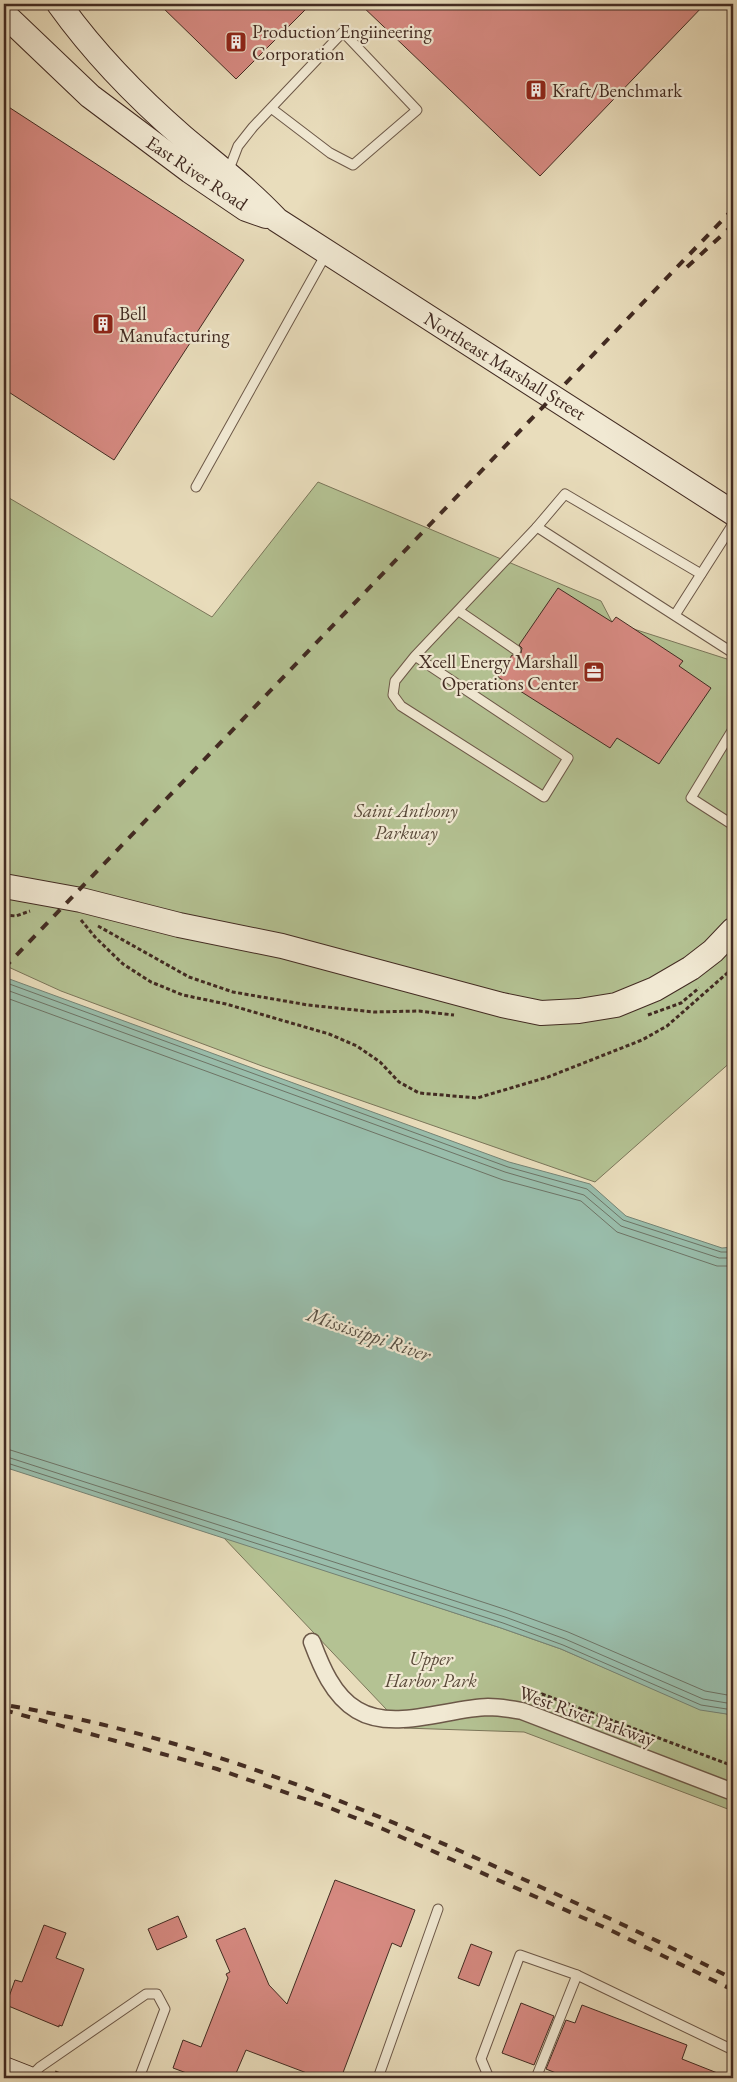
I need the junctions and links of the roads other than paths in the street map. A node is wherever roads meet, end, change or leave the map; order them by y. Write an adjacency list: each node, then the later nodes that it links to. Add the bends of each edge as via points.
1 (59, 4): 4 (street, East River Road, via 142,99)
2 (4, 14): 4 (street, East River Road, via 90,96)
3 (271, 108): 3 (lane, via 343,32 417,110 353,165 330,153); 4 (lane, via 238,146)
4 (223, 182): 5 (street, East River Road, via 253,194)
5 (277, 220): 6 (street, Northeast Marshall Street)
6 (327, 252): 7 (lane); 8 (street, Northeast Marshall Street)
7 (196, 487)
8 (733, 513)
9 (733, 524): 11 (lane)
10 (537, 527): 11 (lane, via 566,494); 12 (lane); 13 (lane)
11 (700, 574): 13 (lane)
12 (459, 610): 14 (lane); 16 (lane)
13 (675, 615): 15 (lane)
14 (516, 650)
15 (733, 653)
16 (416, 656): 16 (lane, via 395,681 393,695 401,706 544,797 568,758)
17 (733, 730): 18 (lane, via 691,798)
18 (733, 825)
19 (4, 886): 20 (street, via 81,900 179,925 282,946 541,1013 616,1005 656,989 691,968)
20 (733, 930)
21 (312, 1642): 22 (street, West River Parkway, via 322,1668 336,1689 358,1711 385,1720 487,1707 522,1711)
22 (733, 1792)
23 (438, 1909): 29 (lane)
24 (577, 1975): 25 (lane); 30 (lane, via 520,1955 481,2059); 31 (lane)
25 (733, 2050)
26 (4, 2069): 27 (street)
27 (28, 2078): 28 (lane, via 146,1994 157,1994 165,2009)
28 (139, 2078)
29 (378, 2078)
30 (489, 2078)
31 (536, 2078)

